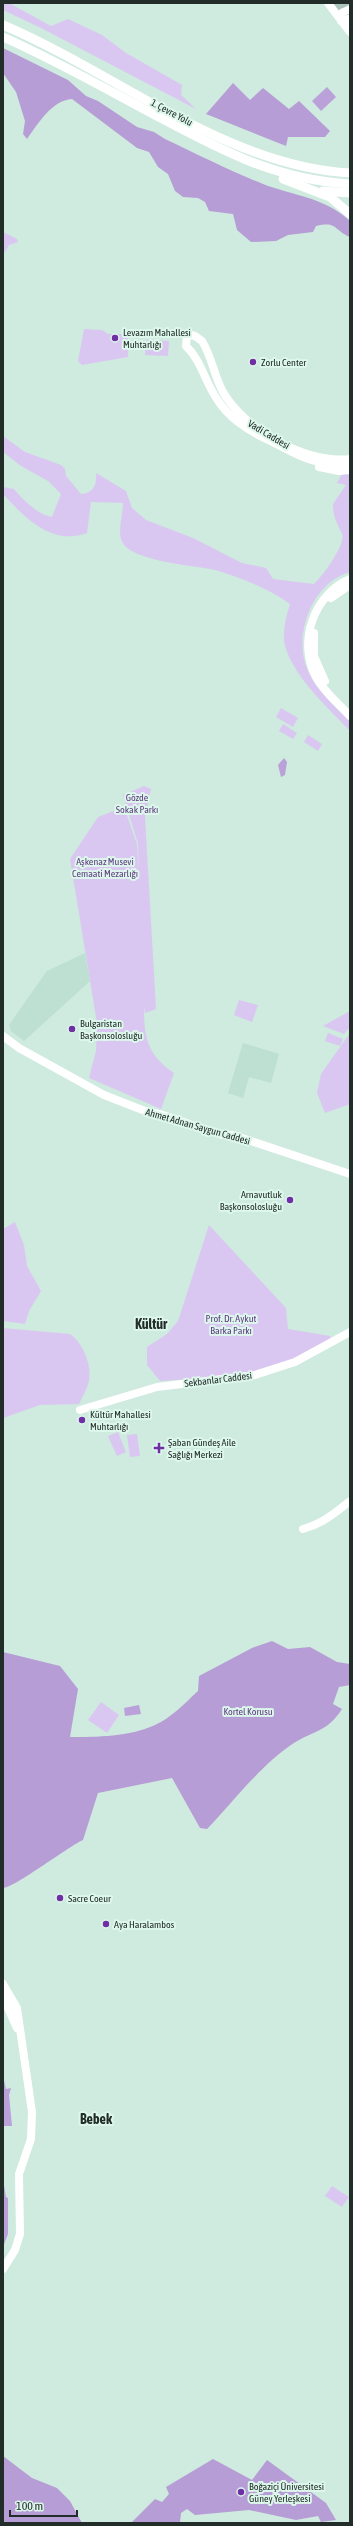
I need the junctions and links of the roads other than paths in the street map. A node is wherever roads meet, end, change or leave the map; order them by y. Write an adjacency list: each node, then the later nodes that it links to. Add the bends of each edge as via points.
1 (328, 3): 3 (main road)
2 (350, 9): 3 (main road, via 342,13)
3 (346, 21): 5 (main road)
4 (3, 25): 8 (highway, 1. Çevre Yolu, via 230,142 289,164)
5 (350, 32)
6 (3, 37): 7 (highway, 1. Çevre Yolu, via 64,66)
7 (236, 157): 9 (highway, 1. Çevre Yolu, via 299,177); 10 (highway, via 272,175)
8 (350, 173)
9 (350, 184)
10 (315, 190): 11 (highway); 12 (highway)
11 (350, 193)
12 (350, 214)
13 (198, 338): 14 (main road, via 192,341); 14 (main road, via 187,334); 16 (main road, Vadi Caddesi, via 208,352 224,392 237,411 252,425 311,456 331,460)
14 (188, 348): 15 (main road, Vadi Caddesi, via 217,399 233,418 253,433)
15 (299, 457): 17 (main road, via 320,463); 18 (main road, via 327,469)
16 (350, 459)
17 (350, 463)
18 (350, 470)
19 (350, 578): 22 (main road, via 334,589 318,608 311,624 308,645 310,662 316,678)
20 (350, 585): 21 (main road, via 334,596 322,611 315,627 313,648 322,676)
21 (350, 708)
22 (350, 716)
23 (3, 1030): 25 (main road)
24 (3, 1036): 25 (main road)
25 (31, 1054): 26 (main road, Ahmet Adnan Saygun Caddesi, via 92,1088 106,1091 156,1113 222,1135 233,1135)
26 (350, 1174)
27 (350, 1332): 28 (main road, Sekbanlar Caddesi, via 295,1362 254,1375 157,1387)
28 (80, 1410)
29 (350, 1501): 30 (main road, via 327,1519)
30 (303, 1529)
31 (3, 1984): 32 (main road)
32 (5, 1995): 33 (main road, via 17,2008 31,2098 31,2139 19,2174 20,2234 15,2250)
33 (3, 2269)

